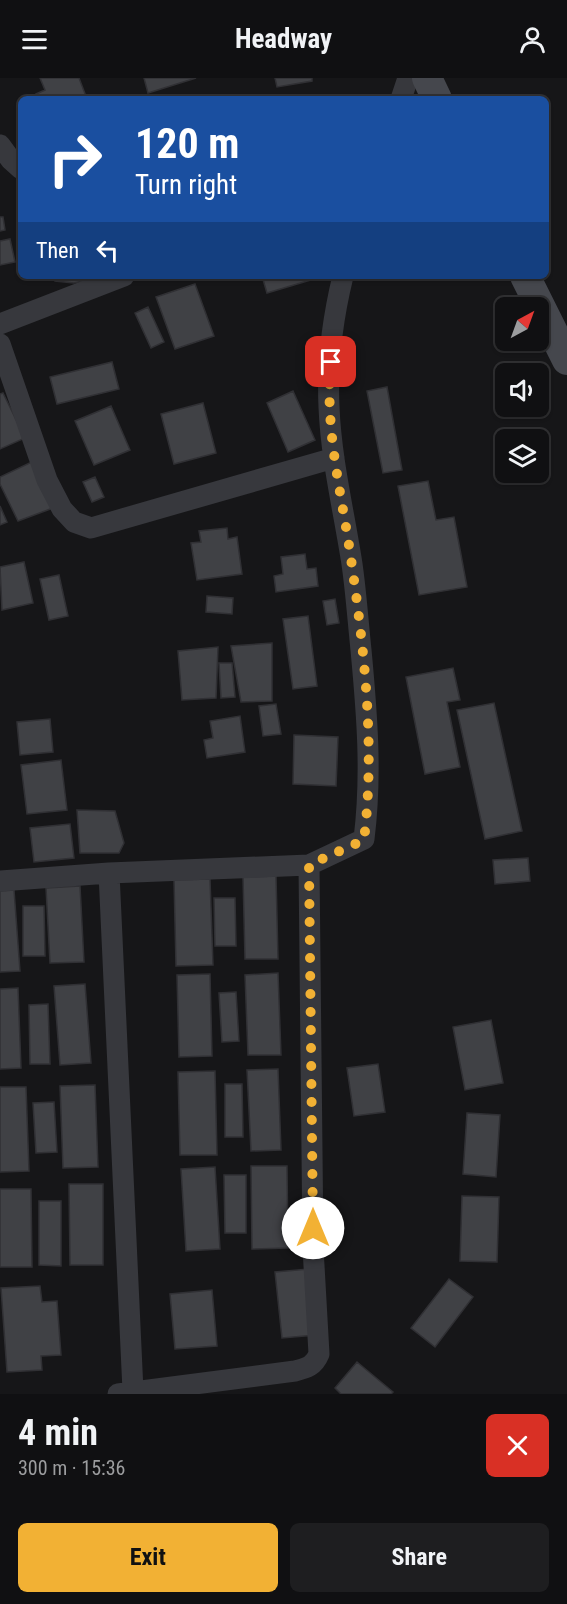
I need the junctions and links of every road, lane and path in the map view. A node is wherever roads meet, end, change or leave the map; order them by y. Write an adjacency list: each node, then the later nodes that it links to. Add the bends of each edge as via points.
1 (408, 78): 3 (street)
2 (427, 78): 4 (main road)
3 (402, 96)
4 (436, 96)
5 (0, 145): 6 (street)
6 (18, 166)
7 (116, 279): 10 (street)
8 (342, 279): 13 (street, via 329,383)
9 (526, 279): 12 (main road)
10 (0, 324)
11 (0, 344): 13 (street, via 47,480 62,509 75,522 91,528)
12 (567, 360)
13 (334, 459): 14 (street, via 355,591 369,733 370,794 364,840)
14 (309, 865): 15 (street); 17 (street, via 313,1248 319,1354 316,1362 295,1371)
15 (109, 873): 16 (street); 17 (street)
16 (0, 881)
17 (125, 1393)

